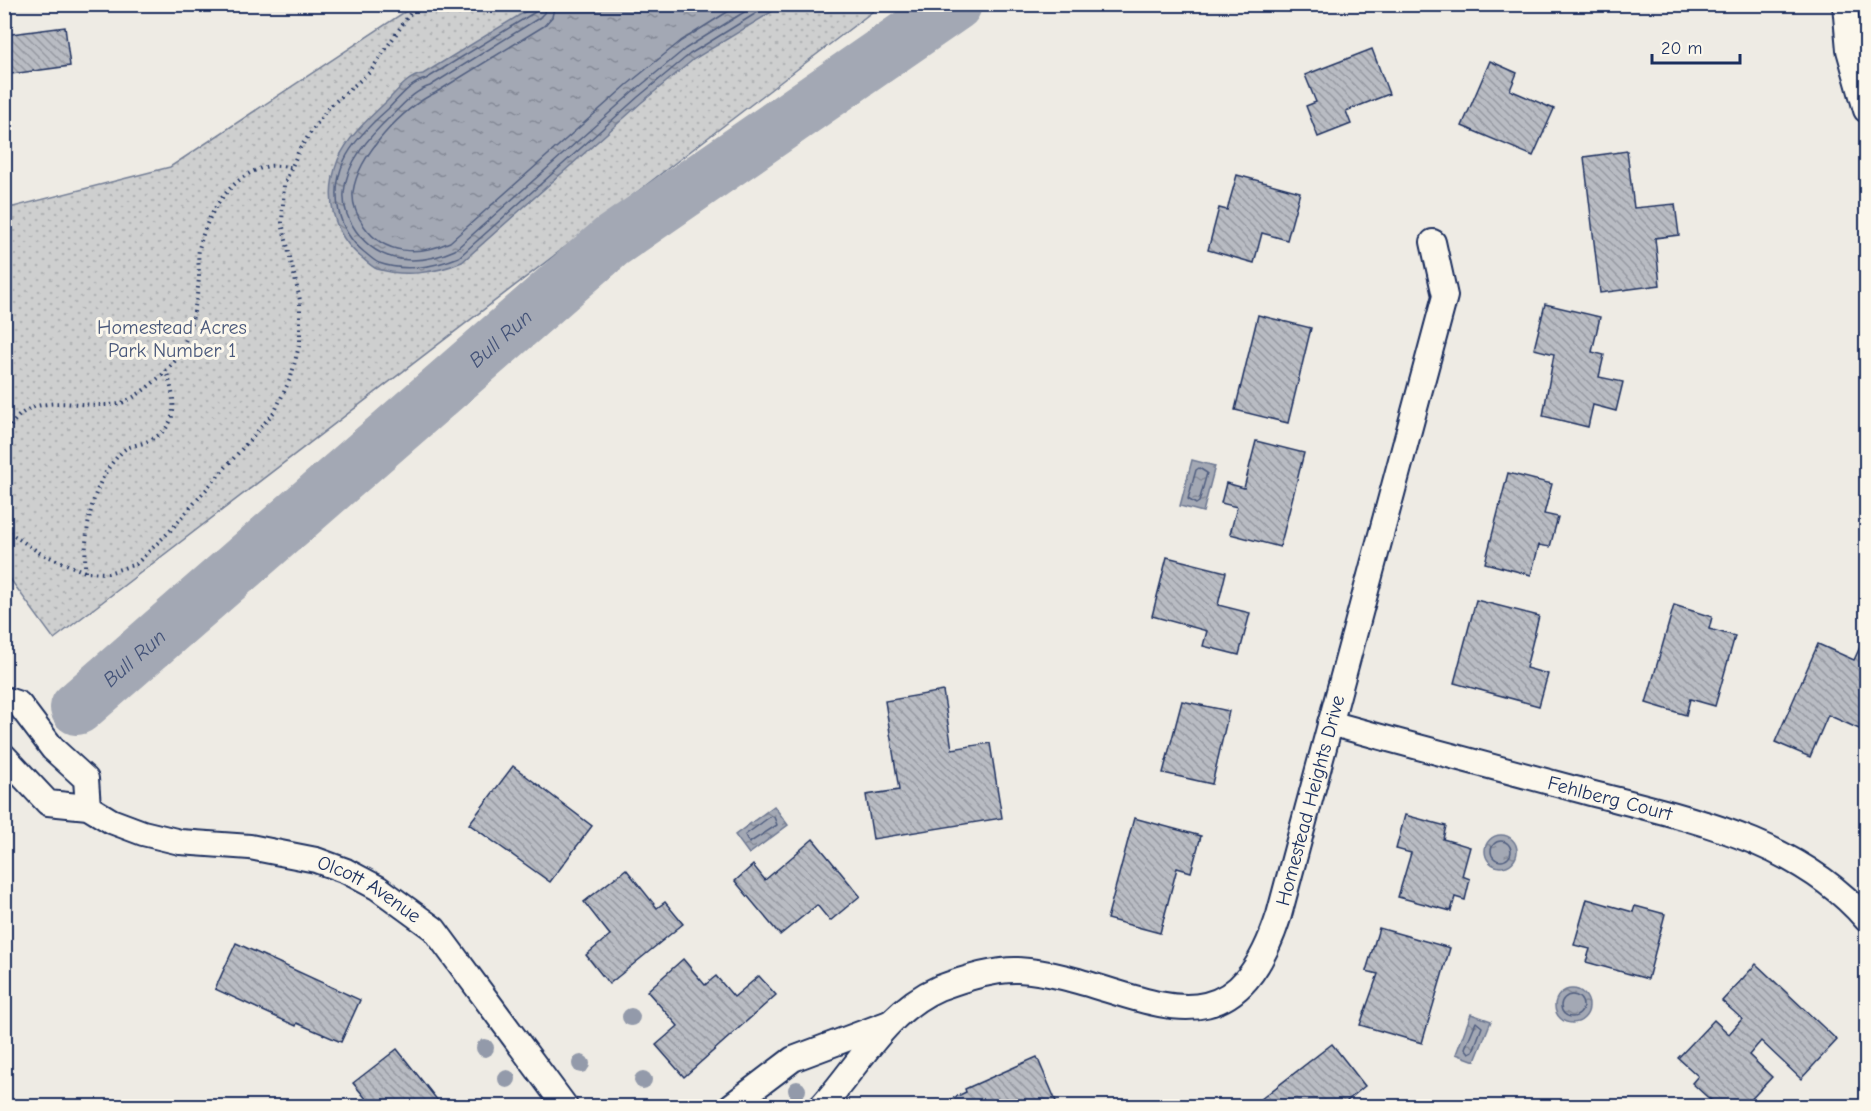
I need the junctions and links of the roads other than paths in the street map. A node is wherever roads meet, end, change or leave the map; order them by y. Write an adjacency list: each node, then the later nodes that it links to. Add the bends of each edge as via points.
1 (1845, 4): 2 (street, via 1849,50)
2 (1866, 110)
3 (1433, 242): 5 (street, Homestead Heights Drive, via 1445,296)
4 (4, 699): 7 (street, via 19,704 53,749 86,779)
5 (1330, 723): 8 (street, Fehlberg Court, via 1750,838 1821,877); 9 (street, Homestead Heights Drive, via 1272,935 1252,975 1235,991 1192,1007 1167,1006 1041,973 995,972 939,989 914,1002)
6 (4, 756): 7 (street, Olcott Avenue, via 48,803)
7 (88, 807): 10 (street, Olcott Avenue, via 143,833 180,842 285,852 346,871 378,888 434,929)
8 (1866, 919)
9 (889, 1023): 11 (street, Homestead Heights Drive, via 793,1059); 12 (street, Homestead Heights Drive)
10 (565, 1107)
11 (730, 1107)
12 (822, 1107)

